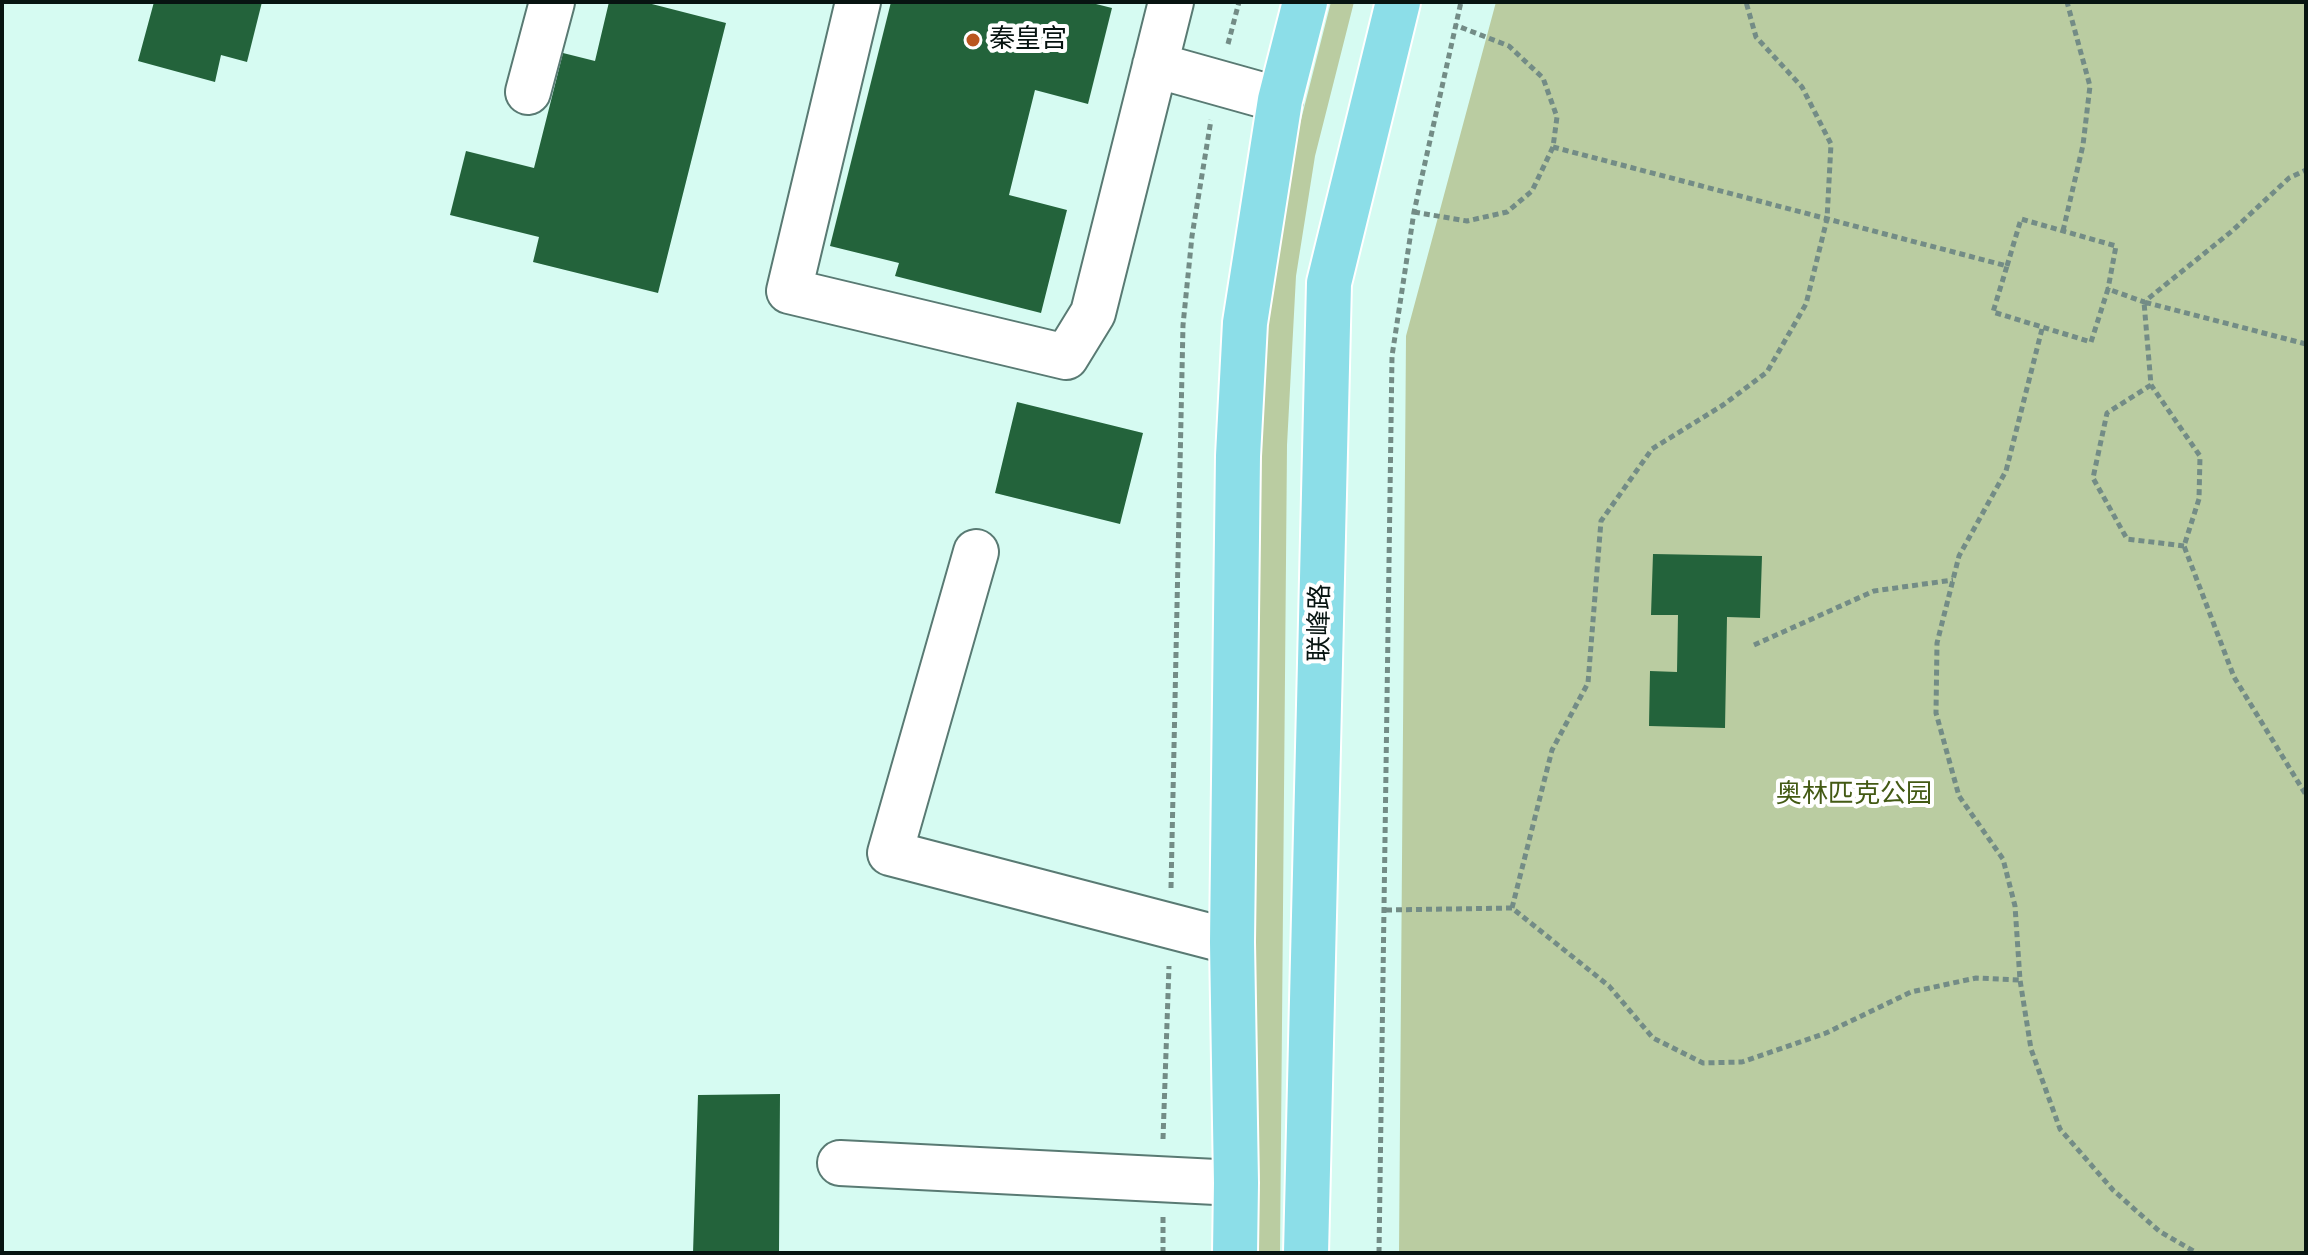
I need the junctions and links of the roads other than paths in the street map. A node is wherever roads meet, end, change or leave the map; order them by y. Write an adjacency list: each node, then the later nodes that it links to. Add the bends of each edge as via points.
1 (552, 2): 7 (lane)
2 (858, 2): 6 (lane, via 789,291 1066,357 1093,313)
3 (1171, 2): 6 (lane)
4 (1305, 2): 8 (main road)
5 (1398, 2): 14 (main road, 联峰路, via 1329,283)
6 (1155, 65): 8 (lane)
7 (528, 92)
8 (1280, 100): 10 (main road, via 1245,323 1238,456)
9 (976, 552): 10 (lane, via 890,853)
10 (1232, 942): 12 (main road)
11 (840, 1163): 12 (lane)
12 (1236, 1183): 13 (main road)
13 (1235, 1253)
14 (1306, 1253)

